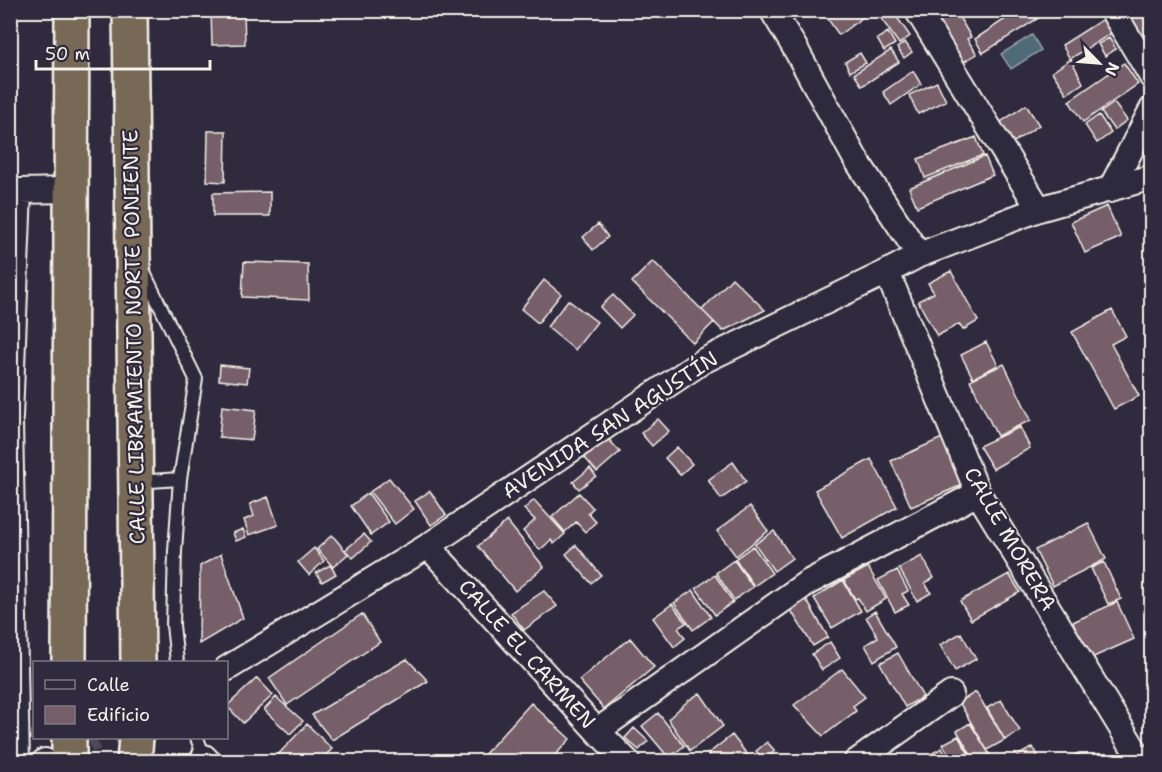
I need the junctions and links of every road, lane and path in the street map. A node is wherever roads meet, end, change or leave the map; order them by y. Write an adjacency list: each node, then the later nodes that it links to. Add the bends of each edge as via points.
1 (72, 10): 9 (highway)
2 (130, 10): 13 (highway, CALLE LIBRAMIENTO NORTE PONIENTE)
3 (772, 10): 14 (street, via 855,158)
4 (917, 10): 12 (street)
5 (1112, 10): 6 (street)
6 (1152, 77)
7 (1152, 109): 10 (street)
8 (1152, 177): 10 (street, AVENIDA SAN AGUSTÍN)
9 (70, 190): 11 (street); 22 (highway)
10 (1110, 190): 12 (street, AVENIDA SAN AGUSTÍN)
11 (15, 195): 16 (street)
12 (1040, 209): 14 (street, AVENIDA SAN AGUSTÍN)
13 (133, 251): 18 (lane, via 196,379); 19 (highway, CALLE LIBRAMIENTO NORTE PONIENTE)
14 (919, 255): 15 (street, AVENIDA SAN AGUSTÍN)
15 (887, 272): 20 (street, CALLE MORERA); 21 (street, AVENIDA SAN AGUSTÍN, via 703,361)
16 (10, 417)
17 (10, 423): 32 (street)
18 (180, 479): 19 (lane); 24 (lane, via 173,625)
19 (136, 482): 23 (highway, CALLE LIBRAMIENTO NORTE PONIENTE)
20 (978, 493): 27 (street, via 807,583); 36 (street, CALLE MORERA)
21 (428, 546): 25 (street, AVENIDA SAN AGUSTÍN); 27 (street, CALLE EL CARMEN)
22 (69, 661)
23 (138, 661)
24 (177, 661)
25 (228, 668)
26 (951, 694): 35 (street)
27 (597, 731): 34 (street, CALLE EL CARMEN)
28 (69, 739): 33 (highway)
29 (136, 739): 31 (highway)
30 (203, 754): 31 (path)
31 (146, 761)
32 (17, 762)
33 (69, 762)
34 (628, 762)
35 (856, 762)
36 (1143, 762)

